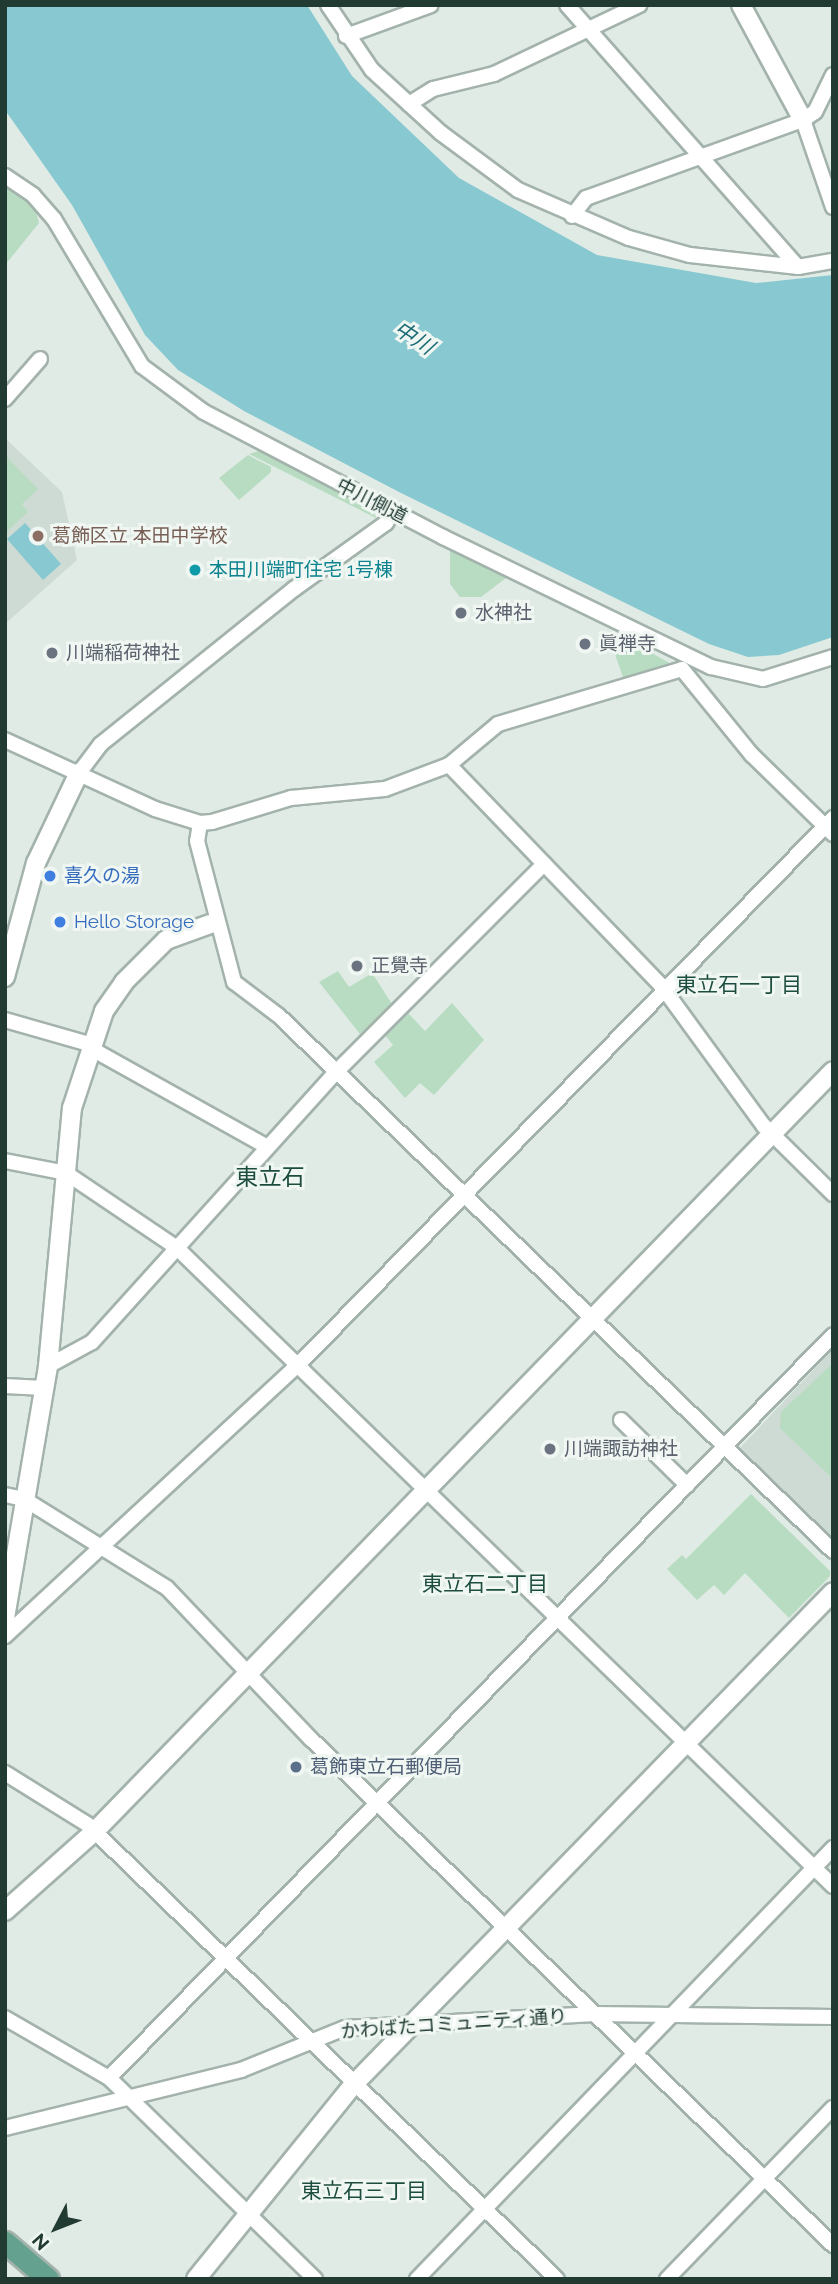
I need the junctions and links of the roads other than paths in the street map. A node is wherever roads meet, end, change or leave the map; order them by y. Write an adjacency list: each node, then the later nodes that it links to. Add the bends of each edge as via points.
1 (328, 5): 7 (street)
2 (431, 5): 7 (street)
3 (567, 5): 6 (street)
4 (639, 5): 6 (street)
5 (741, 5): 10 (street)
6 (589, 29): 9 (street, via 494,74 433,89); 11 (street)
7 (346, 36): 9 (street, via 372,70)
8 (833, 75): 10 (street, via 815,112)
9 (410, 104): 14 (street, via 490,170)
10 (803, 120): 11 (street); 13 (street)
11 (700, 154): 14 (street, via 586,198); 16 (street)
12 (5, 176): 19 (street, 中川側道, via 33,195 54,219 150,374 223,423)
13 (833, 207)
14 (572, 216): 16 (street, via 690,255)
15 (833, 261): 16 (street)
16 (798, 267)
17 (40, 359): 18 (street)
18 (5, 399)
19 (393, 512): 20 (street, 中川側道, via 668,648 734,675 775,677); 23 (street, via 387,523 293,589 101,744)
20 (833, 657)
21 (5, 740): 23 (street)
22 (449, 765): 24 (street, via 385,789 291,798); 25 (street, via 498,724 682,669 752,755); 26 (street)
23 (79, 773): 24 (street, via 155,809); 28 (street, via 36,863)
24 (201, 823): 27 (street, via 197,841)
25 (830, 826): 30 (street)
26 (544, 864): 30 (street); 34 (street)
27 (213, 923): 32 (street, via 166,940 140,961 104,1011); 34 (street, via 234,982 279,1016)
28 (9, 943): 29 (street)
29 (5, 977)
30 (664, 990): 35 (street); 40 (street)
31 (5, 1020): 32 (street)
32 (92, 1047): 36 (street); 38 (street, via 72,1108)
33 (833, 1071): 35 (street)
34 (337, 1072): 36 (street); 40 (street)
35 (771, 1134): 39 (street); 42 (street)
36 (267, 1147): 41 (street)
37 (5, 1161): 38 (street)
38 (66, 1173): 41 (street); 44 (street)
39 (833, 1194)
40 (464, 1196): 42 (street); 45 (street)
41 (177, 1248): 44 (street, via 92,1342); 45 (street)
42 (592, 1320): 49 (street); 51 (street)
43 (833, 1335): 49 (street)
44 (48, 1366): 47 (street)
45 (297, 1366): 51 (street); 54 (street)
46 (5, 1386): 47 (street)
47 (44, 1388): 53 (street)
48 (621, 1420): 50 (street)
49 (723, 1448): 50 (street); 55 (street)
50 (687, 1485): 58 (street)
51 (425, 1490): 58 (street); 60 (street)
52 (5, 1495): 53 (street)
53 (24, 1499): 54 (street); 57 (street)
54 (102, 1547): 59 (street); 60 (street, via 167,1588)
55 (833, 1551)
56 (833, 1592): 61 (street)
57 (5, 1618)
58 (557, 1618): 61 (street); 63 (street)
59 (5, 1636)
60 (246, 1674): 63 (street); 64 (street)
61 (687, 1743): 66 (street); 69 (street)
62 (5, 1773): 64 (street)
63 (377, 1803): 69 (street); 70 (street)
64 (94, 1831): 68 (street); 70 (street)
65 (833, 1848): 66 (street)
66 (814, 1868): 67 (street); 71 (street)
67 (833, 1886)
68 (5, 1911)
69 (507, 1927): 72 (street); 75 (street)
70 (226, 1959): 76 (street); 78 (street)
71 (673, 2012): 72 (street, かわばたコミュニティ通り); 73 (street, かわばたコミュニティ通り); 77 (street)
72 (595, 2014): 75 (street, かわばたコミュニティ通り); 77 (street)
73 (833, 2017)
74 (5, 2018): 78 (street)
75 (412, 2024): 76 (street, かわばたコミュニティ通り, via 345,2028); 79 (street)
76 (311, 2040): 79 (street); 80 (street, かわばたコミュニティ通り, via 241,2070)
77 (634, 2052): 83 (street); 84 (street)
78 (109, 2078): 80 (street)
79 (355, 2083): 84 (street); 85 (street)
80 (127, 2095): 82 (street, かわばたコミュニティ通り); 85 (street)
81 (833, 2108): 83 (street)
82 (5, 2128)
83 (764, 2179): 87 (street); 93 (street)
84 (484, 2210): 91 (street); 92 (street)
85 (249, 2214): 89 (street); 90 (street)
86 (5, 2242): 88 (main road)
87 (833, 2245)
88 (48, 2279)
89 (196, 2279)
90 (315, 2279)
91 (416, 2279)
92 (557, 2279)
93 (667, 2279)

